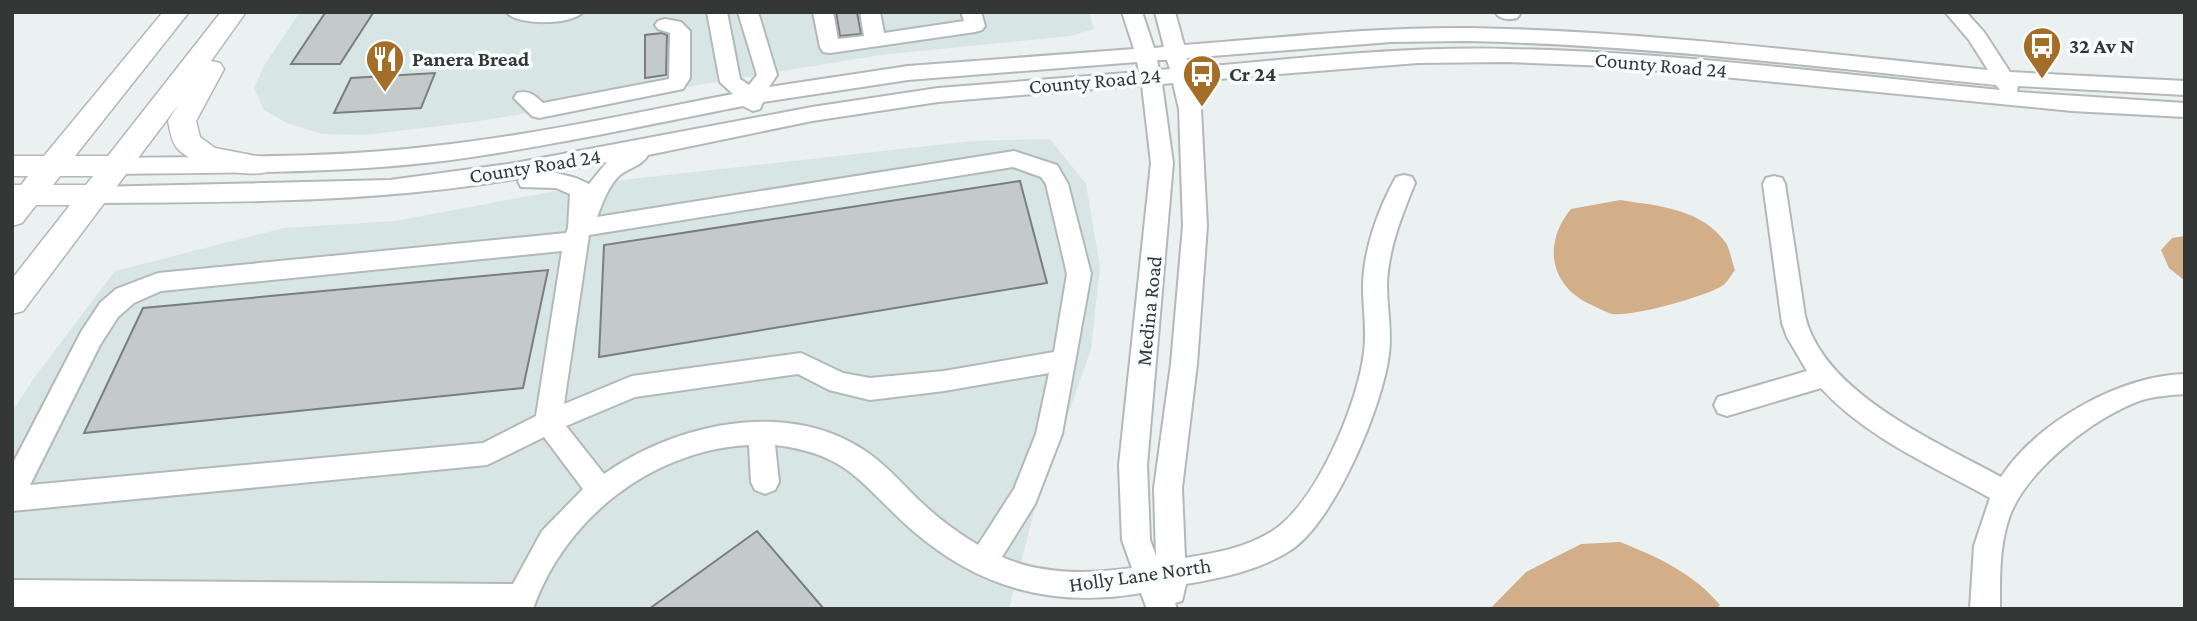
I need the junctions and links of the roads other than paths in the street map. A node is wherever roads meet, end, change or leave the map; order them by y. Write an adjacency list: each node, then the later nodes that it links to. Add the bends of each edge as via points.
1 (177, 12): 33 (main road)
2 (234, 12): 32 (main road)
3 (249, 12): 30 (main road, via 182,121 187,142 207,156)
4 (573, 12): 15 (street)
5 (717, 12): 24 (street, via 730,82)
6 (748, 12): 18 (street)
7 (764, 12): 18 (street)
8 (823, 12): 17 (street, via 830,47)
9 (870, 12): 17 (street)
10 (971, 12): 17 (street, via 975,26)
11 (1132, 12): 21 (street, Medina Road)
12 (1165, 12): 20 (street, Medina Road)
13 (1955, 12): 22 (street, via 1977,36)
14 (1509, 18): 19 (street); 20 (street, County Road 24); 22 (street, County Road 24, via 1685,45)
15 (523, 21)
16 (665, 25): 25 (street, via 680,31 680,78 676,84 539,111)
17 (875, 40)
18 (757, 44): 24 (street, via 766,75)
19 (1522, 56): 20 (street, County Road 24); 26 (street, County Road 24, via 1610,59)
20 (1178, 63): 21 (street, County Road 24); 53 (street, Medina Road, via 1190,109 1195,226)
21 (1147, 66): 24 (street, County Road 24, via 908,73); 28 (street, County Road 24); 53 (street, Medina Road, via 1162,163 1133,465 1136,540)
22 (2002, 79): 23 (street, County Road 24); 26 (street)
23 (2185, 88)
24 (752, 97): 28 (street); 30 (street, County Road 24, via 483,147 346,162)
25 (524, 98)
26 (2018, 99): 27 (street, County Road 24)
27 (2185, 110)
28 (757, 125): 29 (street, County Road 24)
29 (659, 145): 36 (street, County Road 24, via 390,188); 39 (street, via 607,173)
30 (257, 165): 32 (street, County Road 24)
31 (12, 166): 33 (main road)
32 (115, 166): 33 (main road); 37 (main road)
33 (51, 167): 38 (main road)
34 (1404, 183): 53 (street, Holly Lane North, via 1379,247 1377,352 1371,387 1321,496 1306,519 1280,543 1248,558)
35 (1774, 184): 42 (street, via 1798,335)
36 (243, 193): 37 (street, County Road 24); 39 (street, via 294,202 351,202 554,178 581,190)
37 (94, 195): 38 (main road); 40 (main road)
38 (18, 202)
39 (578, 235): 41 (street, via 1014,159 1029,162 1049,171 1057,184 1079,274); 45 (street); 49 (street, via 158,282 125,296 109,310 90,339)
40 (12, 302)
41 (1065, 360): 45 (street, via 870,389 838,383 801,363 632,387); 52 (street, via 1049,434 1025,495)
42 (1826, 376): 44 (street); 50 (street, via 1858,407)
43 (2185, 384): 50 (street, via 2134,390 2113,401 2054,438 2025,464)
44 (1727, 405)
45 (548, 422): 48 (street); 51 (street, via 486,454)
46 (761, 433): 47 (street); 48 (street, Holly Lane North, via 720,435 678,446); 52 (street, Holly Lane North, via 801,437 839,449 870,468 930,527)
47 (765, 482)
48 (600, 490): 55 (street, Holly Lane North, via 567,521 540,557)
49 (12, 492)
50 (2005, 493): 58 (street, via 1990,533)
51 (12, 499)
52 (983, 562): 53 (street, Holly Lane North, via 1057,586)
53 (1160, 575): 56 (street, Medina Road); 57 (street, Medina Road)
54 (12, 594): 55 (street)
55 (520, 604)
56 (1162, 609)
57 (1173, 609)
58 (1985, 609)

